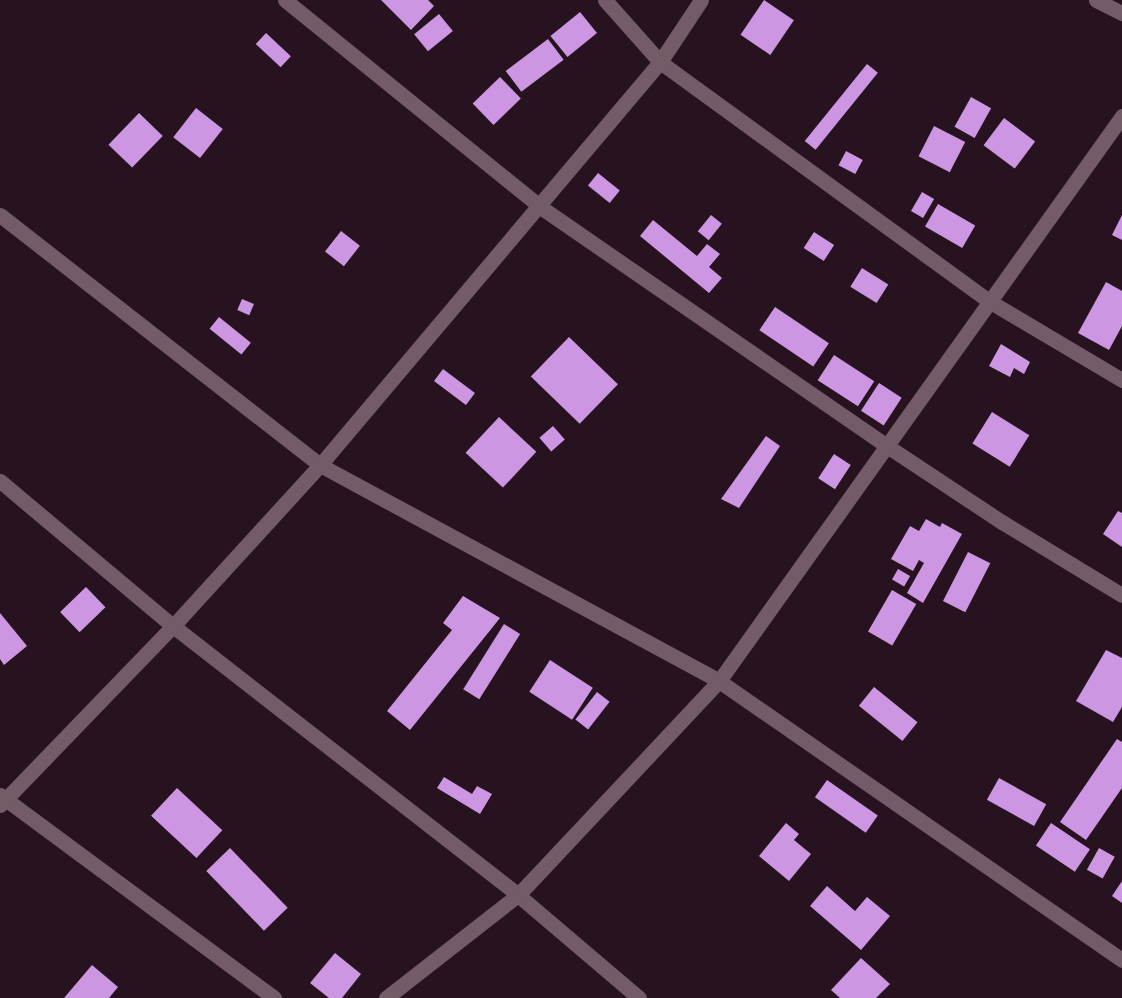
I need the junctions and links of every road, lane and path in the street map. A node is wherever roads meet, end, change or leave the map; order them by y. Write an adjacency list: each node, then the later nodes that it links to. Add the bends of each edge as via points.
1 (285, 0): 8 (street)
2 (604, 0): 6 (street)
3 (701, 0): 6 (street)
4 (1096, 0): 5 (street)
5 (1122, 13)
6 (660, 62): 8 (street); 10 (street)
7 (1122, 116): 10 (street)
8 (540, 206): 12 (street); 13 (street)
9 (0, 214): 13 (street)
10 (990, 301): 11 (street); 12 (street)
11 (1122, 380)
12 (887, 446): 15 (street, via 1002,522); 17 (street)
13 (320, 465): 16 (street); 17 (street)
14 (0, 481): 16 (street)
15 (1122, 595)
16 (173, 626): 18 (street); 19 (street)
17 (719, 681): 19 (street); 20 (street)
18 (2, 799): 21 (street)
19 (518, 895): 22 (street); 23 (street)
20 (1122, 960)
21 (274, 998)
22 (386, 998)
23 (639, 998)

